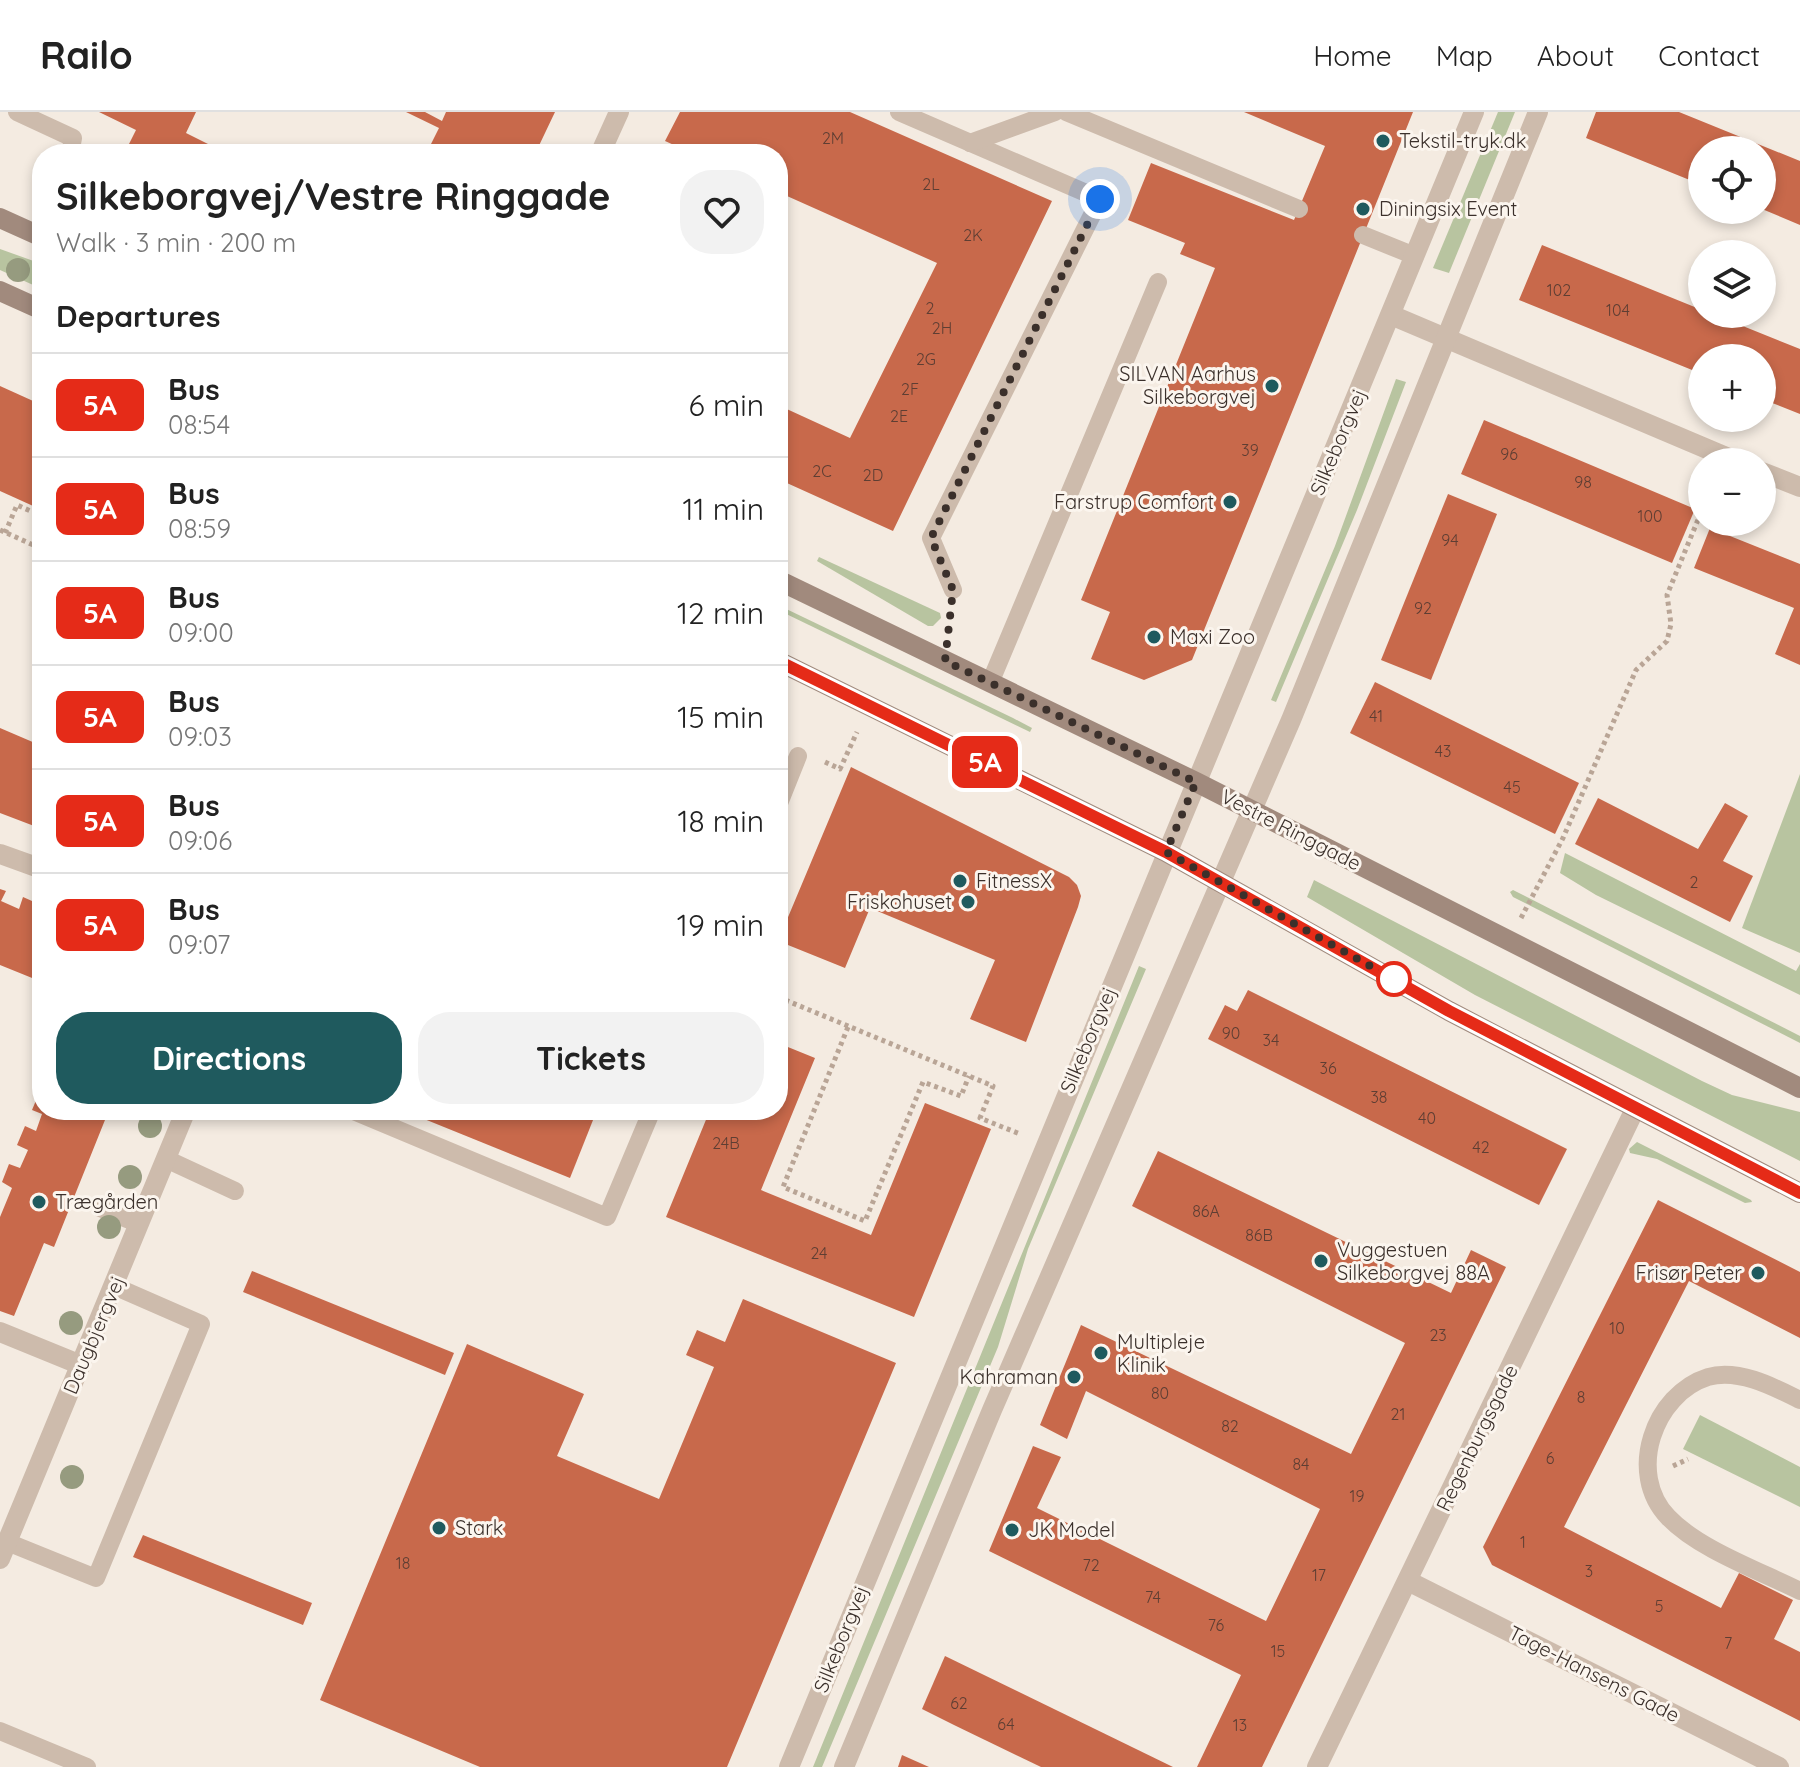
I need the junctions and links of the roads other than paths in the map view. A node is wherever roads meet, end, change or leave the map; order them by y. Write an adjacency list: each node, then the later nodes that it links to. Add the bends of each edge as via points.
1 (17, 112): 9 (lane, via 73,138)
2 (619, 112): 10 (street)
3 (899, 112): 8 (lane)
4 (1055, 112): 8 (lane)
5 (1066, 112): 11 (lane)
6 (1474, 112): 15 (street, Silkeborgvej)
7 (1538, 112): 20 (street)
8 (970, 143): 25 (lane, via 1100,199 931,538)
9 (72, 144)
10 (605, 144)
11 (1299, 209)
12 (0, 218): 13 (main road)
13 (32, 232)
14 (1363, 235): 15 (lane)
15 (1415, 256): 19 (street, Silkeborgvej)
16 (1158, 282): 27 (lane)
17 (0, 291): 18 (main road)
18 (32, 305)
19 (1391, 315): 20 (street); 30 (street, Silkeborgvej)
20 (1445, 339): 21 (street); 31 (street)
21 (1705, 448)
22 (1776, 478): 23 (street)
23 (1800, 487)
24 (788, 585): 27 (main road, Vestre Ringgade)
25 (953, 590)
26 (788, 666): 32 (main road)
27 (990, 683): 30 (main road, Vestre Ringgade)
28 (798, 756): 29 (lane)
29 (788, 781)
30 (1196, 782): 31 (main road, Vestre Ringgade); 32 (street, Silkeborgvej)
31 (1252, 810): 35 (street); 36 (main road, Vestre Ringgade)
32 (1166, 852): 35 (main road); 57 (street, Silkeborgvej)
33 (0, 854): 34 (street)
34 (32, 865)
35 (1222, 882): 37 (main road); 58 (street, via 992,1410)
36 (1800, 1088)
37 (1635, 1109): 45 (main road); 53 (street, Regenburgsgade)
38 (182, 1120): 43 (street, Daugbjergvej)
39 (375, 1120): 42 (lane)
40 (413, 1120): 42 (lane)
41 (648, 1120): 42 (lane, via 607,1217)
42 (407, 1133)
43 (166, 1159): 44 (lane); 47 (street, Daugbjergvej)
44 (235, 1191)
45 (1800, 1193)
46 (100, 1208): 47 (lane)
47 (139, 1224): 48 (street, Daugbjergvej)
48 (114, 1286): 50 (street, Daugbjergvej); 52 (lane, via 201,1324 96,1578)
49 (0, 1332): 50 (street)
50 (81, 1365): 52 (street, Daugbjergvej)
51 (1800, 1400): 54 (lane, via 1741,1377 1710,1376 1681,1390 1658,1418 1648,1451 1651,1486 1666,1515 1689,1535)
52 (3, 1551)
53 (1408, 1581): 59 (street, Regenburgsgade); 60 (street, Tage-Hansens Gade)
54 (1800, 1591)
55 (0, 1731): 56 (lane)
56 (87, 1767)
57 (789, 1767)
58 (844, 1767)
59 (1317, 1767)
60 (1779, 1767)

